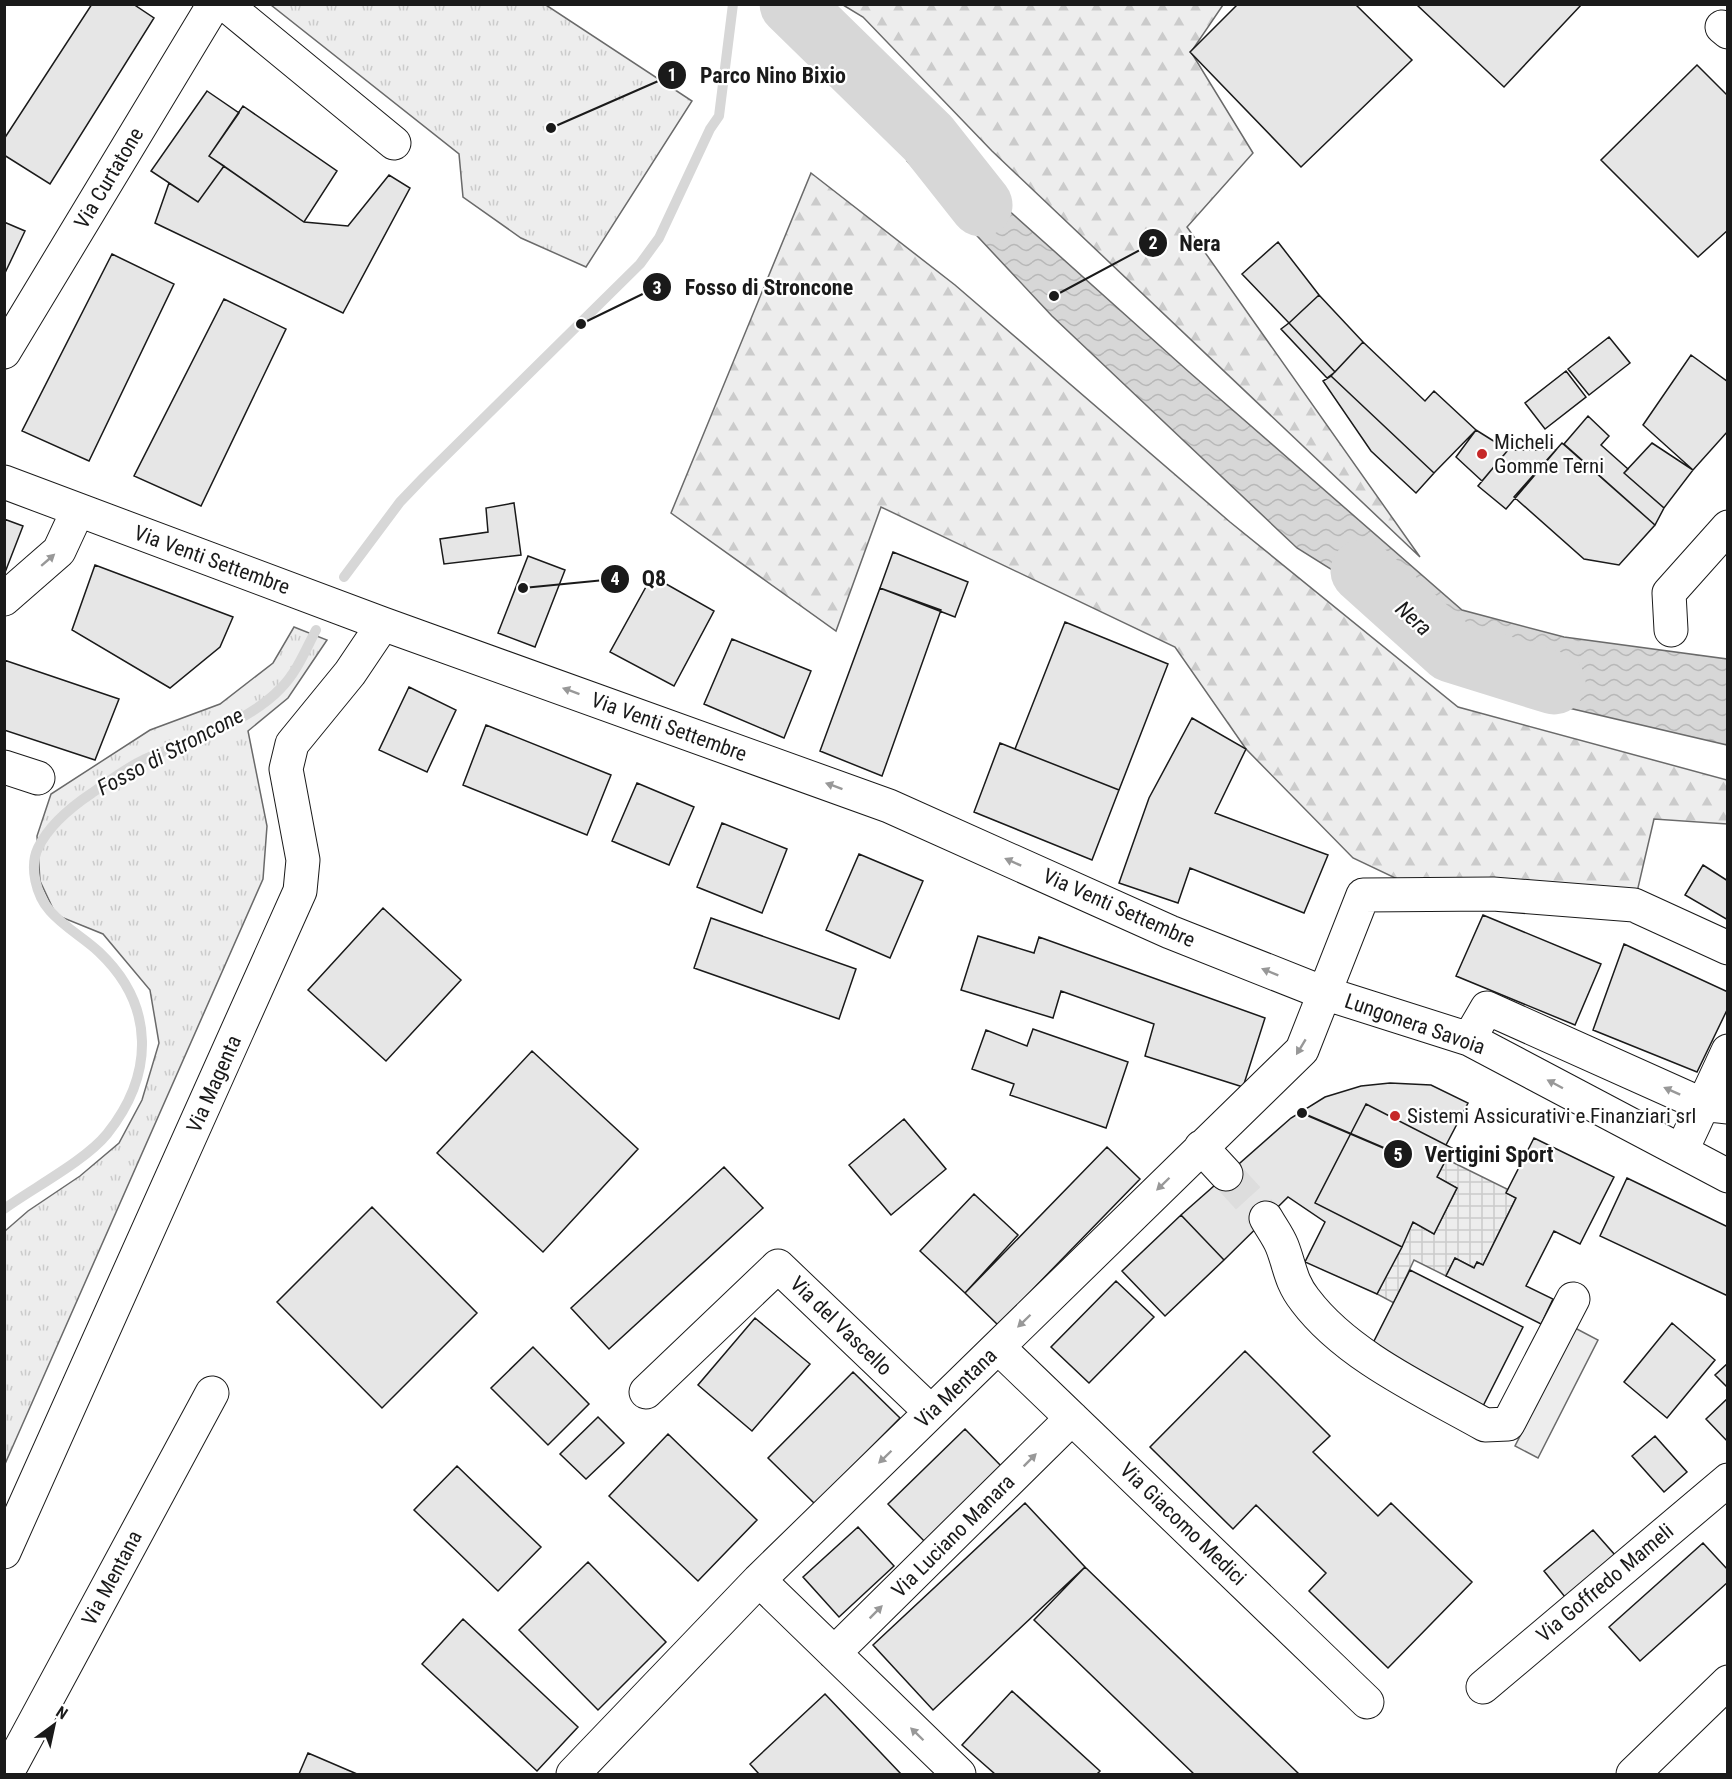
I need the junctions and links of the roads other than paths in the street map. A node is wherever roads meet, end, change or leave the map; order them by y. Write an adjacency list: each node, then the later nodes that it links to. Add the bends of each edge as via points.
1 (214, 4): 4 (street, Via Curtatone)
2 (225, 4): 3 (street)
3 (394, 143)
4 (4, 352)
5 (4, 482): 6 (street, Via Venti Settembre)
6 (78, 510): 8 (street, one-way to 6, via 59,551); 9 (street, Via Venti Settembre)
7 (1728, 527): 10 (street, via 1669,593)
8 (4, 599)
9 (383, 624): 14 (street, Via Venti Settembre, one-way to 9, via 1170,932 889,806); 30 (street, Via Magenta, via 350,673 292,744 286,769 303,860 300,891)
10 (1671, 630)
11 (4, 767): 12 (street)
12 (38, 778)
13 (1728, 948): 14 (street, Via Mentana, via 1634,905 1493,894 1362,895)
14 (1324, 993): 15 (street, Lungonera Savoia); 18 (street, Via Mentana, one-way to 18, via 1302,1050)
15 (1469, 1039): 17 (street, one-way to 15, via 1487,1008); 19 (street, Lungonera Savoia, one-way to 15)
16 (1728, 1051): 17 (street)
17 (1714, 1106): 19 (street)
18 (1201, 1147): 20 (street); 24 (street, Via Mentana, one-way to 24)
19 (1682, 1150): 21 (street, Lungonera Savoia)
20 (1226, 1174)
21 (1728, 1176)
22 (1266, 1218): 23 (street, via 1282,1247 1289,1273 1327,1326 1362,1353 1485,1425 1508,1424)
23 (1573, 1299)
24 (998, 1347): 27 (street, Via Mentana); 28 (street, Via Giacomo Medici)
25 (646, 1392): 27 (street, Via del Vascello, via 778,1266)
26 (212, 1393): 36 (street, Via Mentana)
27 (931, 1412): 31 (street, Via Mentana, one-way to 31)
28 (1072, 1418): 32 (street, Via Luciano Manara, one-way to 28); 35 (street, Via Giacomo Medici)
29 (1728, 1480): 34 (street, Via Goffredo Mameli)
30 (4, 1552)
31 (759, 1580): 32 (street); 37 (street, Via Mentana)
32 (834, 1653): 38 (street, one-way to 32)
33 (1728, 1682): 39 (street)
34 (1484, 1687)
35 (1367, 1702)
36 (17, 1768)
37 (573, 1774)
38 (959, 1774)
39 (1634, 1774)

